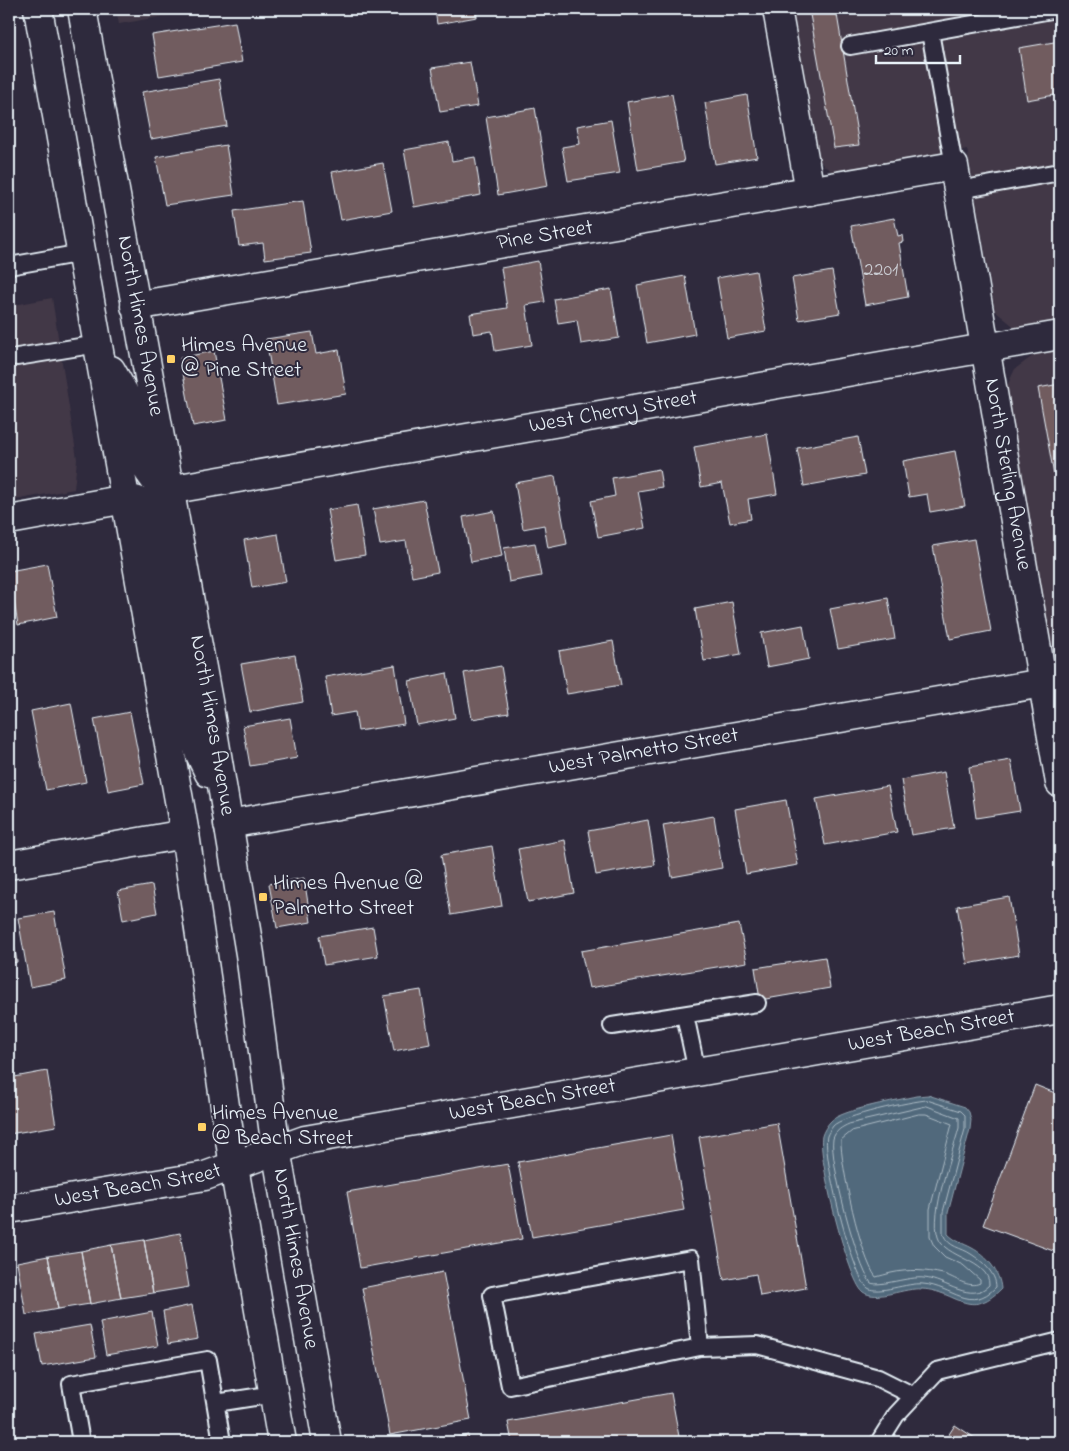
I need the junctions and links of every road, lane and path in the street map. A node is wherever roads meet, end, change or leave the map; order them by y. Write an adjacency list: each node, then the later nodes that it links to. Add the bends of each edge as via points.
1 (38, 9): 10 (street, North Himes Avenue)
2 (82, 9): 12 (street, North Himes Avenue)
3 (777, 9): 9 (street)
4 (1057, 9): 5 (lane)
5 (930, 32): 6 (lane); 8 (lane)
6 (850, 46)
7 (1060, 172): 8 (lane)
8 (956, 178): 9 (street, Pine Street); 15 (street, North Sterling Avenue)
9 (810, 191): 12 (street, Pine Street)
10 (82, 254): 11 (lane); 14 (street, North Himes Avenue)
11 (9, 266)
12 (135, 306): 17 (street, North Himes Avenue)
13 (1060, 335): 15 (street, West Cherry Street)
14 (98, 344): 16 (lane); 17 (street, via 130,408 137,444 147,468 156,482); 18 (street, North Himes Avenue)
15 (986, 348): 17 (street, West Cherry Street); 20 (street, North Sterling Avenue)
16 (17, 357)
17 (168, 490): 22 (street, North Himes Avenue)
18 (126, 500): 19 (street); 22 (street, via 142,503 153,519 190,723 199,752); 23 (street, North Himes Avenue)
19 (9, 520)
20 (1052, 682): 21 (street, North Sterling Avenue); 22 (street, West Palmetto Street)
21 (1060, 783)
22 (226, 812): 30 (street, North Himes Avenue, via 250,954)
23 (185, 834): 24 (street); 31 (street, North Himes Avenue)
24 (9, 865)
25 (757, 1003): 27 (lane)
26 (1060, 1008): 29 (street, West Beach Street)
27 (685, 1015): 28 (lane); 29 (lane)
28 (612, 1026)
29 (697, 1072): 30 (street, West Beach Street, via 305,1140)
30 (276, 1149): 31 (street, West Beach Street); 41 (street, North Himes Avenue)
31 (234, 1167): 32 (street, West Beach Street, via 205,1176); 35 (street, North Himes Avenue)
32 (9, 1209)
33 (1060, 1341): 36 (lane, via 937,1371)
34 (700, 1347): 34 (lane, via 691,1259 492,1295 510,1386); 36 (lane, via 756,1345 878,1378)
35 (274, 1394): 37 (lane); 40 (street, North Himes Avenue)
36 (914, 1396): 42 (lane, via 896,1415)
37 (216, 1404): 38 (lane, via 208,1360 71,1384); 39 (lane)
38 (81, 1442)
39 (222, 1442)
40 (282, 1442)
41 (328, 1442)
42 (879, 1442)

